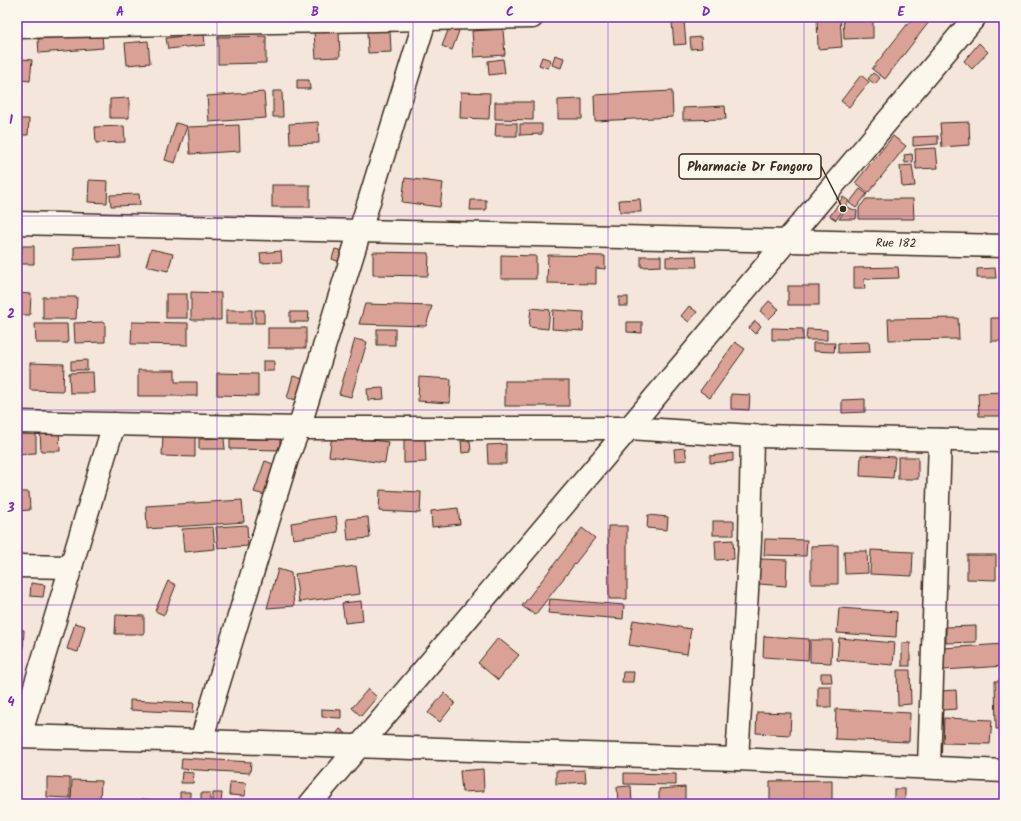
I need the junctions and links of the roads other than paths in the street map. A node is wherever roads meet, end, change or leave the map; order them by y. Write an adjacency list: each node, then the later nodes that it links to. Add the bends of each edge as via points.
1 (532, 17): 3 (street)
2 (975, 17): 7 (street)
3 (426, 18): 4 (street); 6 (street)
4 (17, 27)
5 (17, 223): 6 (street, Rue 182)
6 (360, 231): 7 (street, Rue 182); 11 (street)
7 (787, 241): 8 (street, Rue 182); 12 (street)
8 (1004, 246)
9 (17, 422): 10 (street)
10 (114, 424): 11 (street); 17 (street)
11 (299, 428): 12 (street); 19 (street, via 287,459)
12 (629, 428): 13 (street); 20 (street)
13 (752, 436): 14 (street); 21 (street, via 750,541)
14 (940, 440): 15 (street); 22 (street)
15 (1004, 441)
16 (17, 566): 17 (street)
17 (71, 567): 18 (street)
18 (19, 736): 19 (street)
19 (201, 741): 20 (street)
20 (359, 746): 21 (street); 24 (street)
21 (737, 759): 22 (street)
22 (929, 767): 23 (street)
23 (1004, 771)
24 (310, 804)

